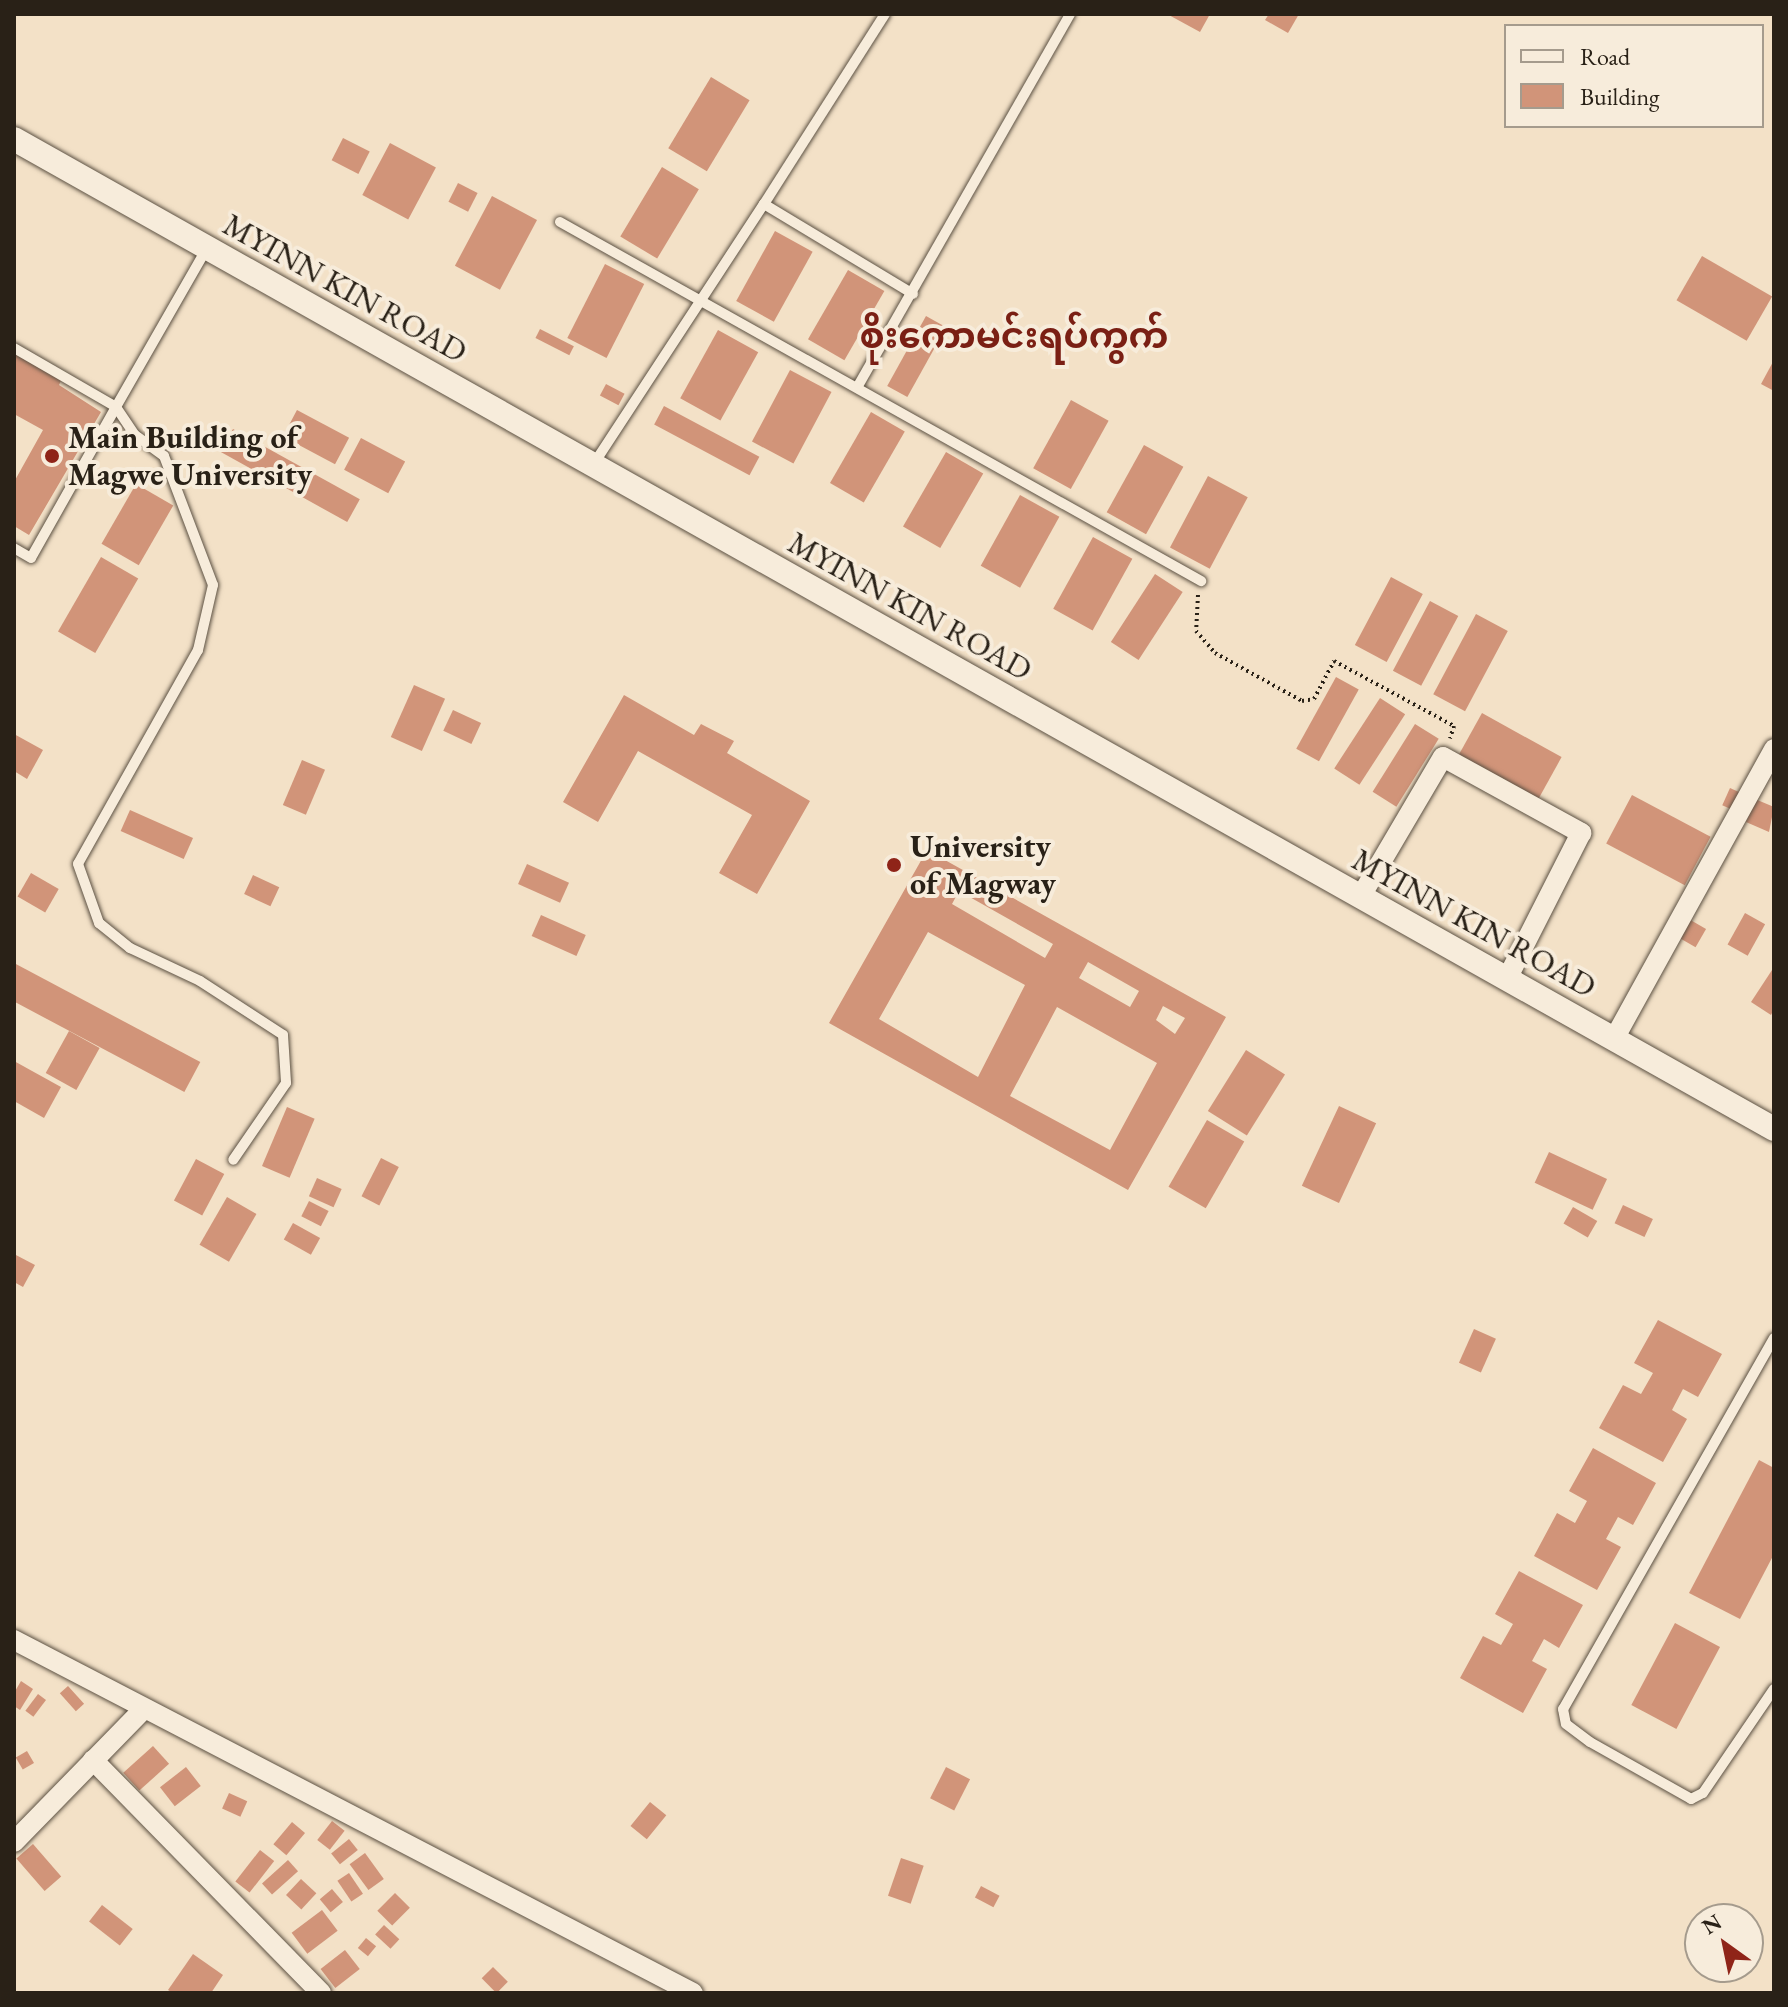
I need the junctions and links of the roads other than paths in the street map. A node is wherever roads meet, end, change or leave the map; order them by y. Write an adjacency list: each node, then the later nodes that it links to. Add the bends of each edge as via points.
1 (885, 14): 4 (lane)
2 (1070, 14): 7 (lane)
3 (14, 139): 6 (street, MYINN KIN ROAD)
4 (764, 204): 7 (lane); 8 (lane)
5 (560, 222): 8 (lane)
6 (207, 248): 11 (lane); 12 (street, MYINN KIN ROAD)
7 (913, 294): 10 (lane)
8 (702, 297): 10 (lane); 12 (lane)
9 (14, 348): 11 (lane)
10 (858, 386): 14 (lane)
11 (116, 407): 13 (lane, via 31,558); 20 (lane, via 135,435 164,456 213,585 198,650 78,864 99,923 130,948 200,981 283,1035 286,1083)
12 (593, 465): 16 (street, MYINN KIN ROAD)
13 (14, 548)
14 (1201, 581)
15 (1774, 749): 18 (street)
16 (1361, 896): 17 (street, MYINN KIN ROAD); 17 (street, via 1443,757 1581,833)
17 (1507, 979): 18 (street, MYINN KIN ROAD)
18 (1614, 1039): 19 (street, MYINN KIN ROAD)
19 (1774, 1129)
20 (233, 1160)
21 (1774, 1338): 23 (lane, via 1563,1709 1566,1724 1590,1742 1691,1799 1703,1793)
22 (14, 1640): 24 (street)
23 (1774, 1689)
24 (143, 1710): 25 (street); 28 (street)
25 (93, 1760): 26 (street); 27 (street)
26 (14, 1842)
27 (321, 1993)
28 (693, 1993)

